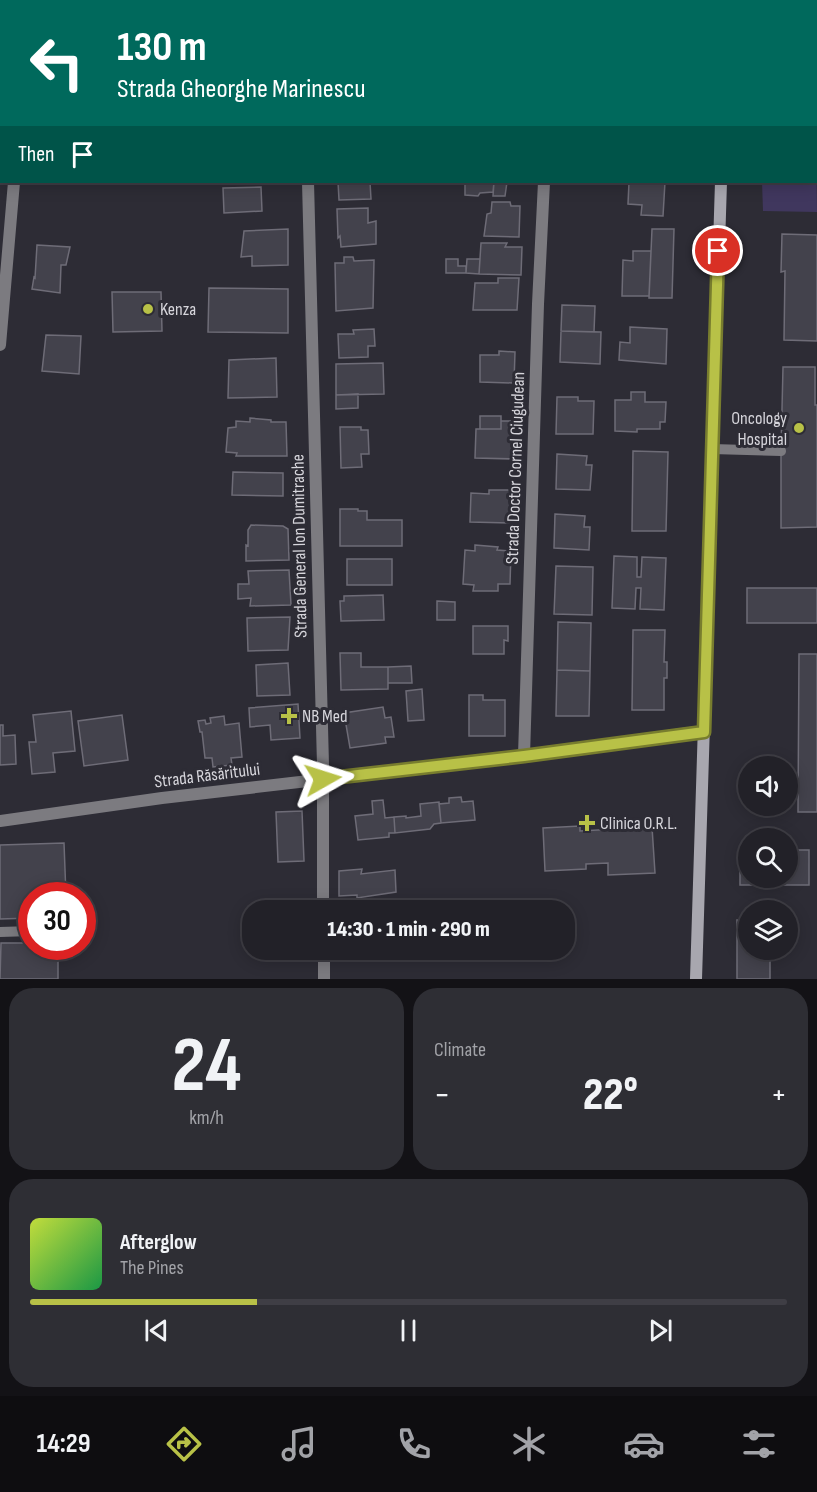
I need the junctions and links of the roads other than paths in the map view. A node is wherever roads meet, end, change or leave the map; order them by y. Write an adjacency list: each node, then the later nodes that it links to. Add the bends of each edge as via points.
1 (14, 183): 5 (street)
2 (308, 183): 10 (street, Strada General Ion Dumitrache)
3 (544, 183): 9 (street, Strada Doctor Cornel Ciugudean)
4 (721, 183): 6 (main road)
5 (0, 345)
6 (712, 449): 7 (lane); 8 (main road)
7 (781, 451)
8 (704, 732): 9 (street, Strada Răsăritului); 17 (main road)
9 (524, 756): 10 (street, Strada Răsăritului)
10 (323, 779): 11 (street, Strada Răsăritului); 12 (street, Strada General Ion Dumitrache)
11 (0, 821)
12 (323, 900)
13 (18, 931): 14 (lane)
14 (0, 932)
15 (324, 960): 16 (street)
16 (324, 979)
17 (696, 979)

